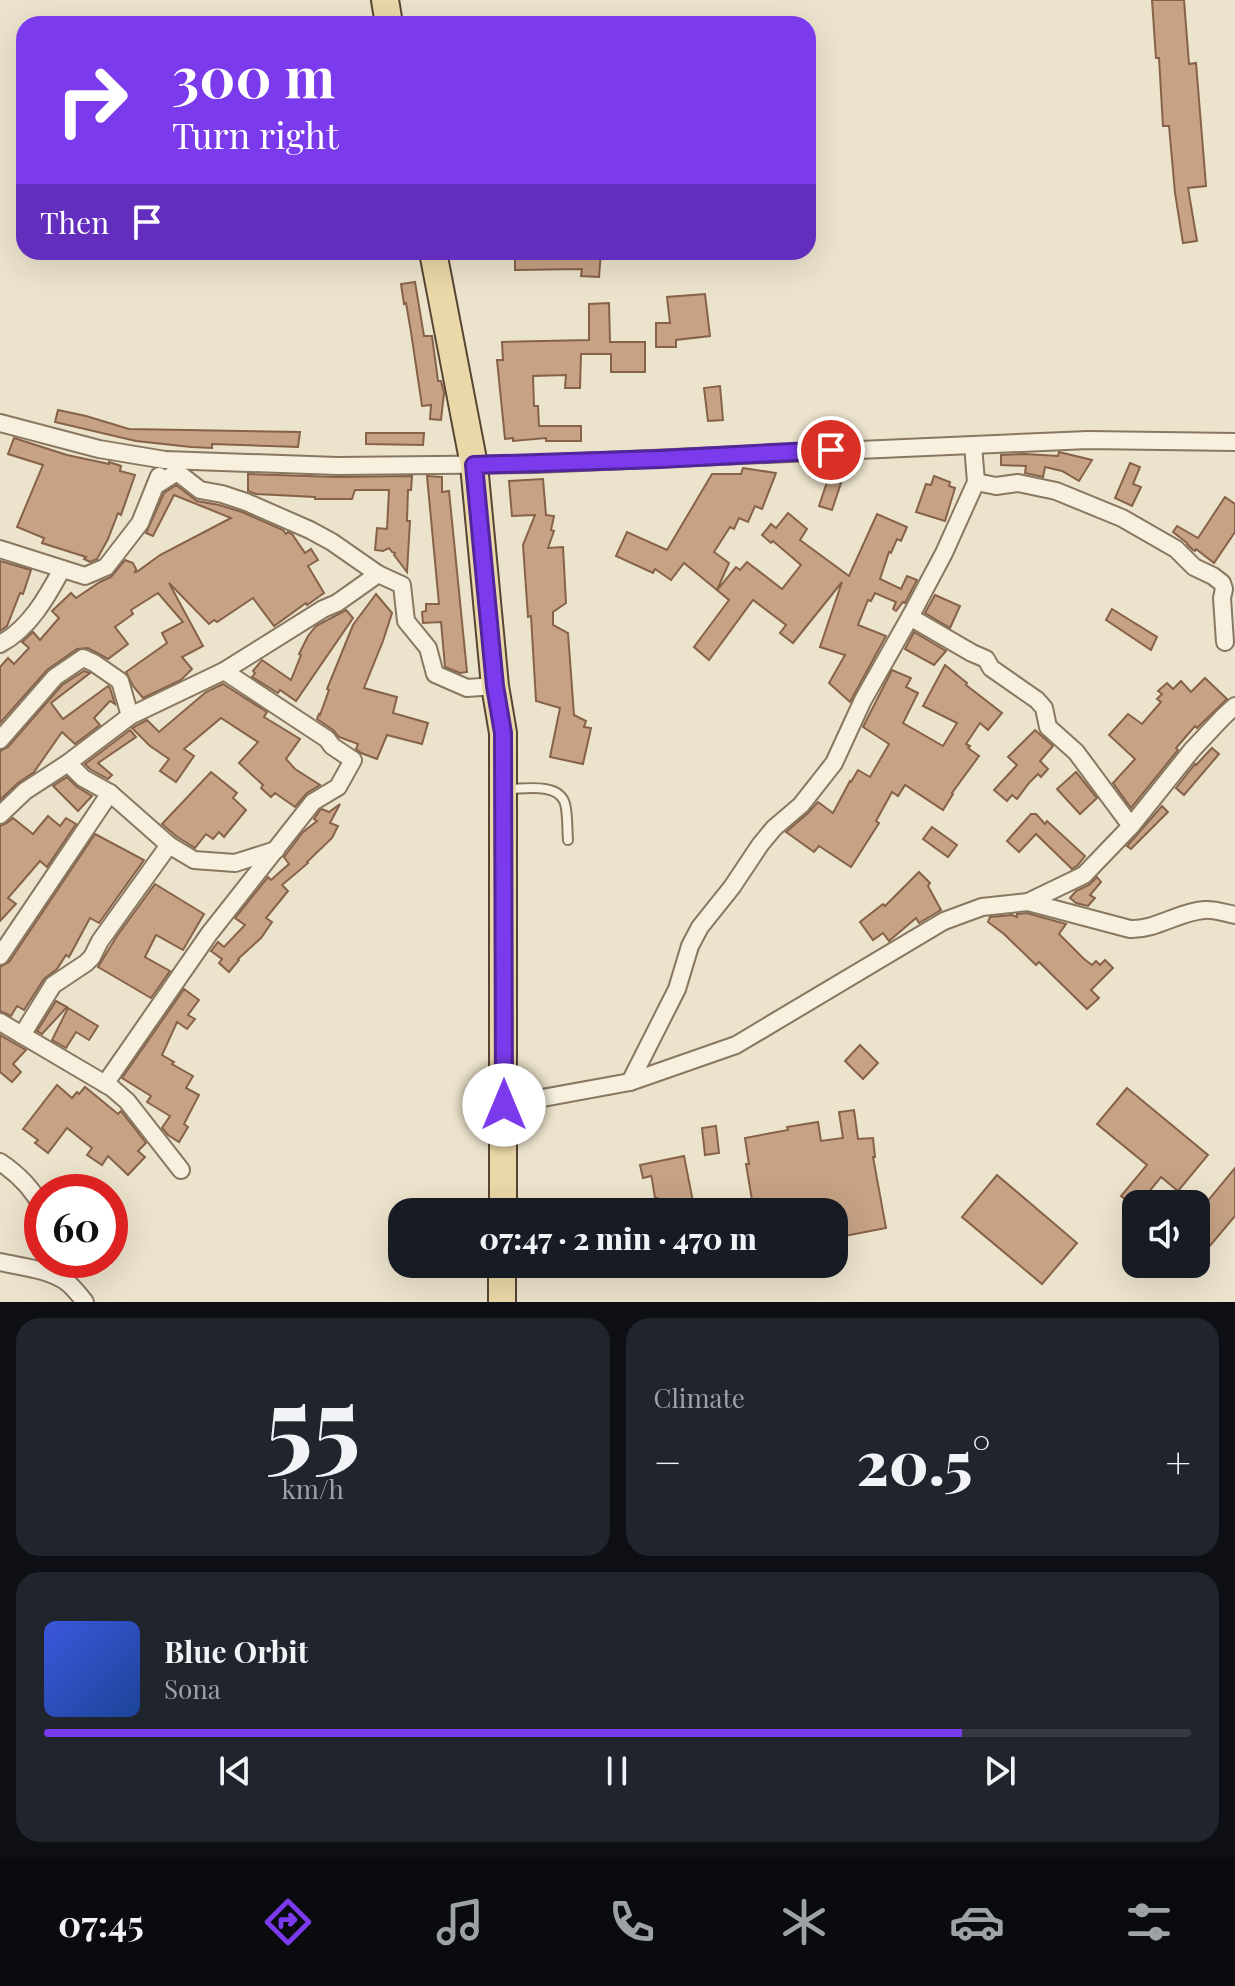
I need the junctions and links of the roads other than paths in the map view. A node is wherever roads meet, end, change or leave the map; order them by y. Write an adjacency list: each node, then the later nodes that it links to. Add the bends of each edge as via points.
1 (435, 260): 6 (main road)
2 (0, 423): 5 (street)
3 (1235, 442): 4 (street)
4 (973, 445): 6 (street); 7 (street)
5 (165, 460): 6 (street); 8 (street)
6 (474, 465): 16 (main road)
7 (976, 482): 12 (street); 13 (street, via 1056,491 1122,518 1176,549 1222,583)
8 (155, 486): 10 (street, via 140,523 106,567 85,576); 11 (street, via 177,472 200,490 246,502 310,530)
9 (0, 549): 10 (street)
10 (62, 569): 14 (street, via 44,602)
11 (378, 574): 15 (street); 16 (street, via 402,585 406,621 428,648 435,674 467,688)
12 (910, 617): 24 (street, via 986,659 1037,700 1048,727 1076,752); 34 (street, via 834,763 760,845 700,927 677,989)
13 (1225, 642)
14 (0, 644)
15 (224, 671): 18 (street); 27 (street, via 353,760 338,787 313,802)
16 (495, 686): 21 (main road)
17 (1235, 706): 24 (street)
18 (130, 716): 19 (street, via 120,681 83,658 55,677); 20 (street)
19 (0, 740)
20 (68, 763): 22 (street); 23 (street)
21 (504, 789): 25 (lane, via 557,793 564,801); 36 (main road)
22 (110, 793): 26 (street); 30 (street)
23 (0, 815)
24 (1131, 826): 28 (street, via 1084,875)
25 (568, 840)
26 (169, 845): 27 (street, via 194,860 223,864); 33 (street, via 92,957 53,985)
27 (276, 850): 35 (street, via 209,934)
28 (1028, 902): 29 (street, via 1130,929 1190,912); 34 (street, via 982,907 944,921 736,1045)
29 (1235, 915)
30 (7, 929): 31 (street)
31 (0, 956)
32 (0, 1022): 33 (street)
33 (22, 1035): 35 (street)
34 (630, 1082): 36 (street)
35 (105, 1084): 38 (street, via 127,1101)
36 (504, 1105): 40 (main road)
37 (0, 1162): 39 (street)
38 (181, 1170)
39 (24, 1182)
40 (503, 1198)
41 (0, 1262): 44 (street, via 46,1272)
42 (66, 1278): 44 (street)
43 (502, 1278): 46 (main road)
44 (68, 1283): 45 (street)
45 (85, 1302)
46 (502, 1302)

